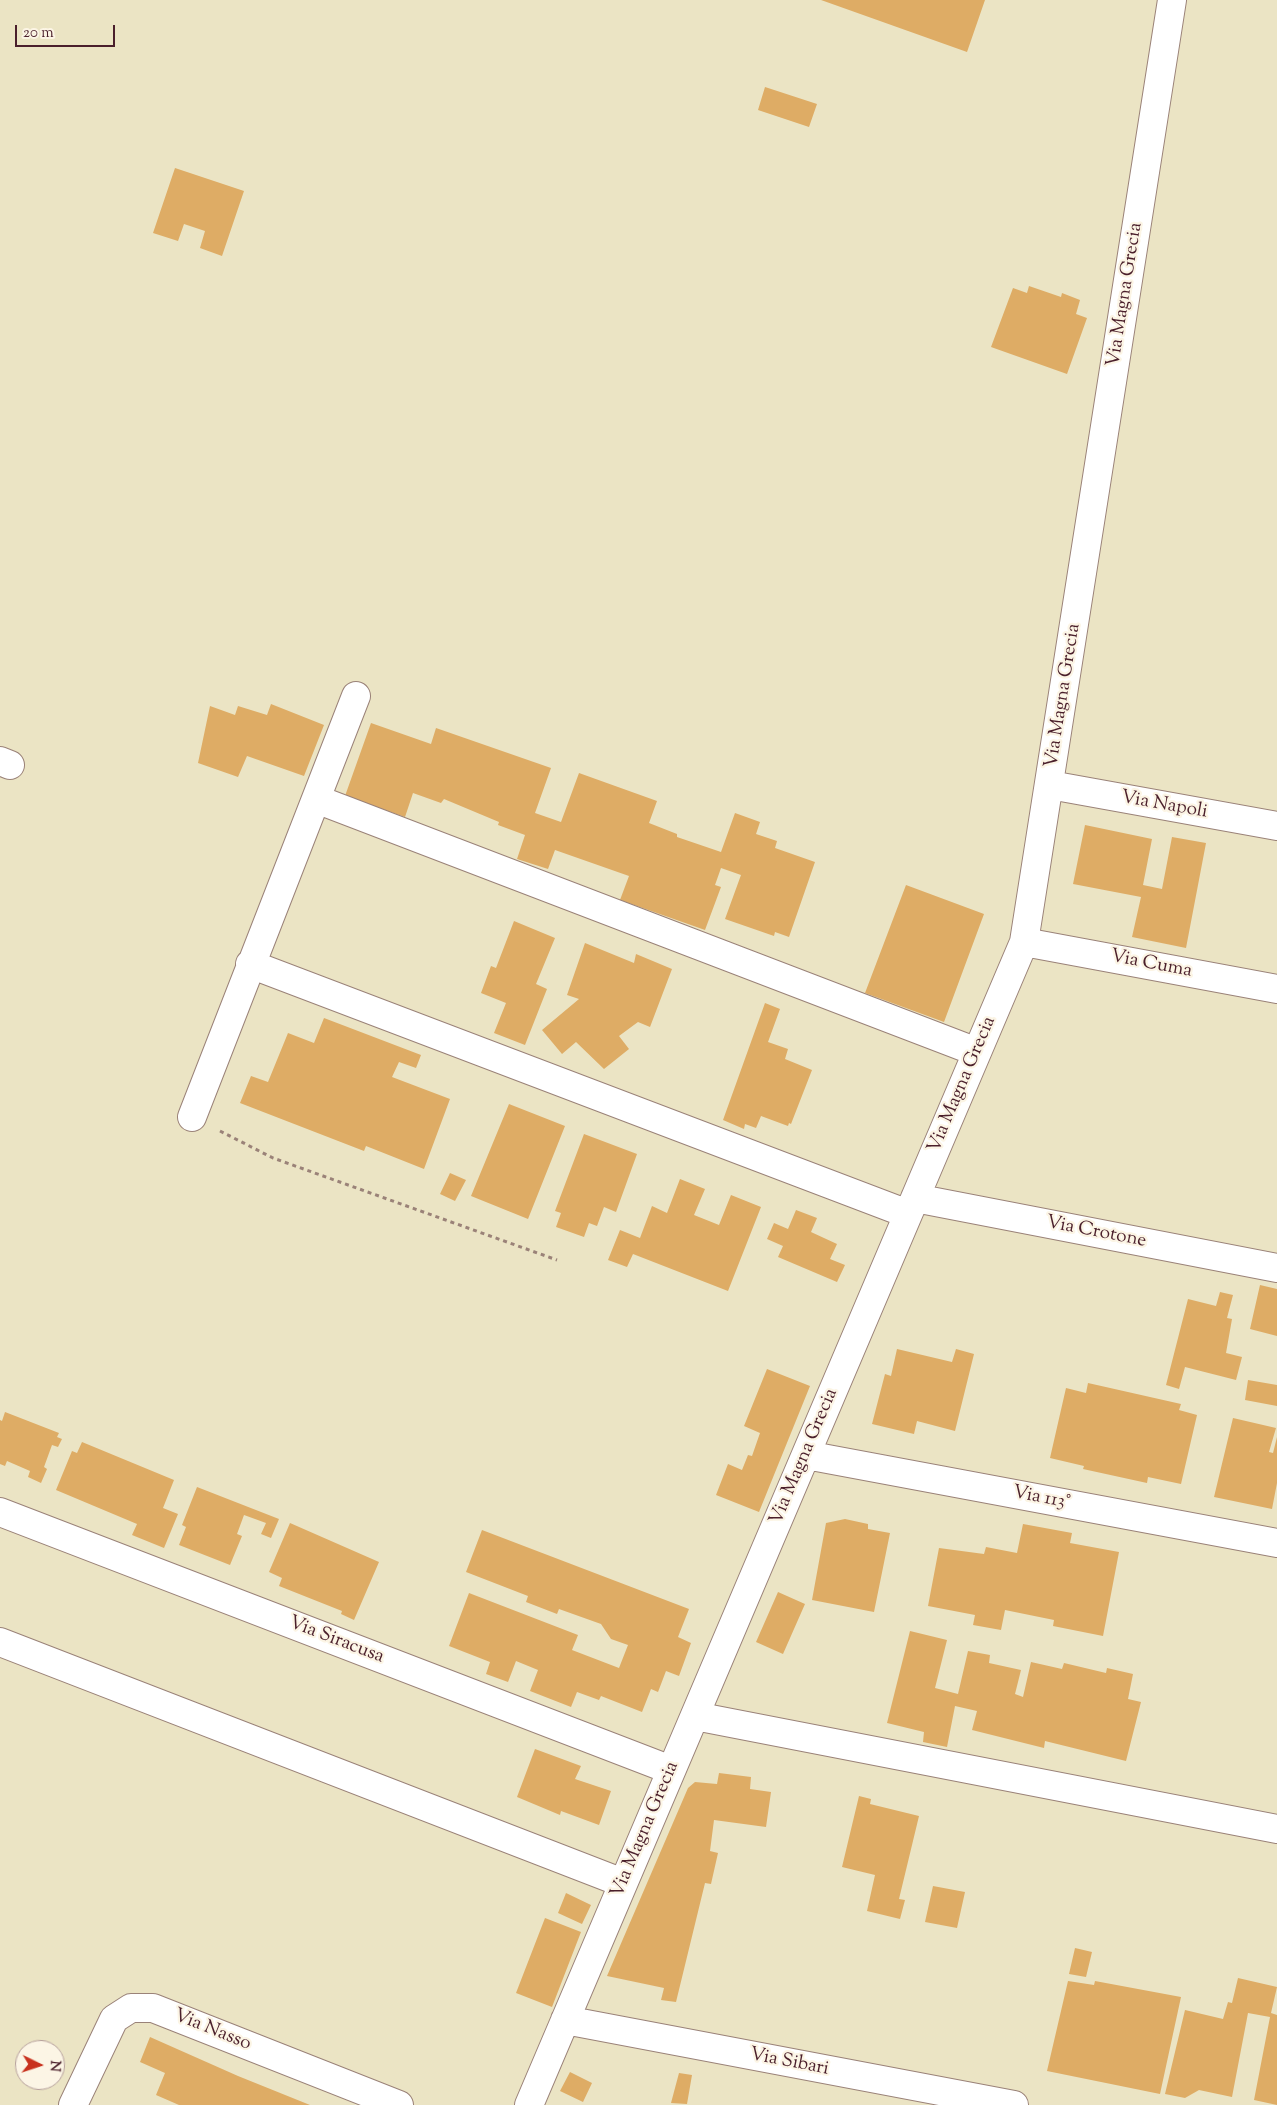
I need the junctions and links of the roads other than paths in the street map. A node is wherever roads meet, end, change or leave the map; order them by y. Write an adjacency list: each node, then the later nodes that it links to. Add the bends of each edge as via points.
1 (1172, 0): 3 (street, Via Magna Grecia)
2 (356, 696): 4 (street)
3 (1050, 785): 5 (street, Via Napoli); 6 (street, Via Magna Grecia)
4 (316, 799): 7 (street); 9 (street)
5 (1277, 826)
6 (1024, 942): 8 (street, Via Cuma); 9 (street, Via Magna Grecia)
7 (250, 964): 10 (street); 11 (street, Via Crotone)
8 (1277, 989)
9 (977, 1052): 11 (street, Via Magna Grecia)
10 (192, 1117)
11 (911, 1206): 12 (street, Via Crotone); 13 (street, Via Magna Grecia)
12 (1277, 1268)
13 (806, 1455): 15 (street, Via 113°); 17 (street, Via Magna Grecia)
14 (0, 1512): 18 (street, Via Siracusa)
15 (1277, 1543)
16 (0, 1642): 20 (street)
17 (694, 1716): 18 (street, Via Magna Grecia); 19 (street)
18 (671, 1770): 20 (street, Via Magna Grecia)
19 (1277, 1829)
20 (623, 1883): 21 (street, Via Magna Grecia)
21 (565, 2020): 24 (street, Via Magna Grecia); 25 (street, Via Sibari)
22 (73, 2105): 23 (street, Via Nasso, via 114,2019 131,2008 153,2008)
23 (398, 2105)
24 (529, 2105)
25 (1014, 2105)

